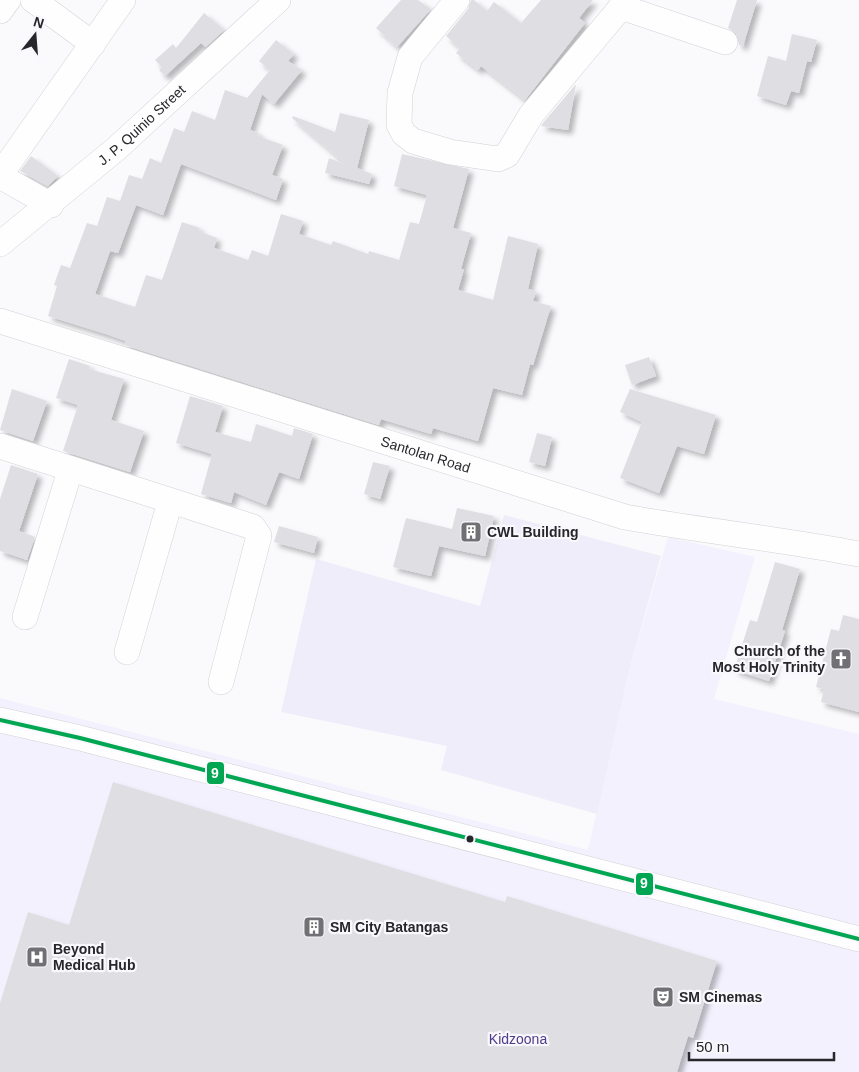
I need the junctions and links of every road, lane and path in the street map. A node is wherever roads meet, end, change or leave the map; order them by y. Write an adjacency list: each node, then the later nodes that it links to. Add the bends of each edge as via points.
1 (8, 0): 7 (street)
2 (33, 0): 9 (street)
3 (123, 0): 9 (street)
4 (278, 0): 11 (street, J. P. Quinio Street)
5 (457, 0): 6 (street, via 410,57 400,93 399,125 413,141 450,152 498,159 507,154 531,115)
6 (624, 4): 8 (street)
7 (0, 11)
8 (724, 42)
9 (93, 44): 10 (street)
10 (0, 175): 11 (street)
11 (51, 205): 12 (street, J. P. Quinio Street)
12 (0, 244)
13 (0, 322): 17 (street, Santolan Road, via 596,509 689,529)
14 (0, 446): 15 (street)
15 (70, 471): 16 (street); 18 (street)
16 (170, 502): 19 (street); 20 (street, via 253,527 259,536)
17 (859, 554)
18 (25, 617)
19 (127, 652)
20 (221, 682)
21 (0, 720): 22 (street)
22 (859, 939)

